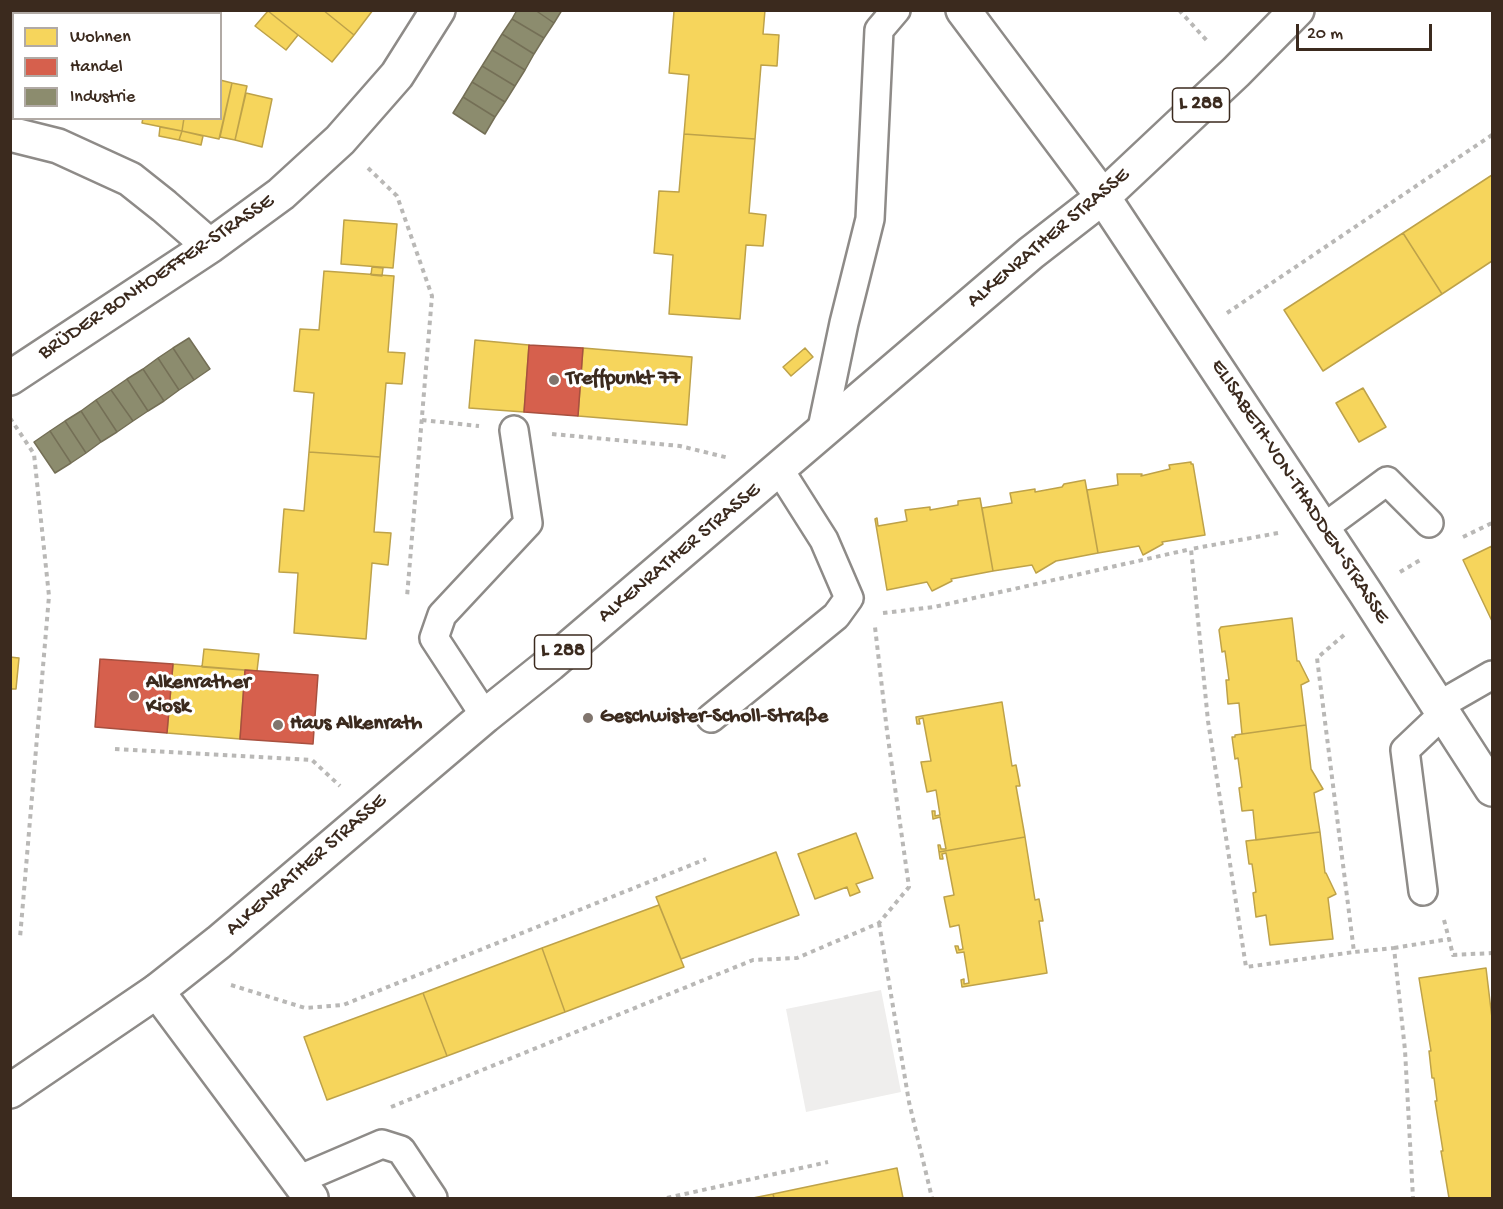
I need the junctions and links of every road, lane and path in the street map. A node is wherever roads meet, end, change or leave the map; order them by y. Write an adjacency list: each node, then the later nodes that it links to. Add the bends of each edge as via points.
1 (438, 10): 7 (street, BRÜDER-BONHOEFFER-STRASSE, via 397,75)
2 (896, 10): 15 (lane, via 879,30 870,219)
3 (963, 10): 8 (street, ELISABETH-VON-THADDEN-STRASSE)
4 (1297, 10): 8 (street, ALKENRATHER STRASSE / L 288)
5 (10, 134): 9 (street, via 58,147 130,178)
6 (1492, 135): 10 (path)
7 (340, 140): 9 (street, BRÜDER-BONHOEFFER-STRASSE, via 281,194); 13 (path, via 397,196 432,296)
8 (1103, 197): 10 (street, ELISABETH-VON-THADDEN-STRASSE); 15 (street, ALKENRATHER STRASSE / L 288, via 1032,252)
9 (210, 246): 11 (street, BRÜDER-BONHOEFFER-STRASSE)
10 (1195, 334): 18 (street, ELISABETH-VON-THADDEN-STRASSE)
11 (10, 378)
12 (10, 418): 34 (path, via 34,454 49,596)
13 (422, 420): 14 (path); 23 (path, via 404,630)
14 (514, 430): 16 (path, via 680,446); 23 (lane, via 528,523 442,615)
15 (821, 433): 16 (street, ALKENRATHER STRASSE / L 288)
16 (779, 470): 26 (street, ALKENRATHER STRASSE / L 288); 27 (lane, via 824,540 849,598 836,616)
17 (1430, 523): 18 (lane, via 1387,481)
18 (1321, 527): 19 (path); 20 (street, ELISABETH-VON-THADDEN-STRASSE)
19 (1191, 549): 21 (path, via 934,607); 36 (path, via 1208,721 1246,967)
20 (1375, 608): 25 (street, ELISABETH-VON-THADDEN-STRASSE); 36 (path, via 1317,658)
21 (873, 615)
22 (875, 626): 33 (path, via 909,887)
23 (434, 638): 26 (lane)
24 (1492, 675): 25 (lane)
25 (1440, 710): 29 (street, ELISABETH-VON-THADDEN-STRASSE); 32 (lane, via 1405,750)
26 (485, 716): 30 (street, ALKENRATHER STRASSE / L 288)
27 (711, 718)
28 (115, 749): 30 (path, via 312,760)
29 (1492, 789)
30 (369, 813): 38 (street, ALKENRATHER STRASSE / L 288)
31 (706, 859): 39 (path, via 343,1005 305,1008 231,985)
32 (1423, 891)
33 (879, 923): 41 (path, via 797,958 753,960); 46 (path, via 909,1102)
34 (20, 938)
35 (1394, 948): 36 (path); 37 (path, via 1449,939 1453,955); 47 (path, via 1405,1050)
36 (1354, 952)
37 (1492, 953)
38 (157, 991): 39 (street); 40 (street, ALKENRATHER STRASSE / L 288)
39 (181, 1022): 43 (street)
40 (10, 1091)
41 (387, 1109)
42 (828, 1162): 45 (path)
43 (304, 1190): 44 (lane, via 382,1144 401,1150)
44 (433, 1198)
45 (667, 1198)
46 (932, 1198)
47 (1413, 1198)

